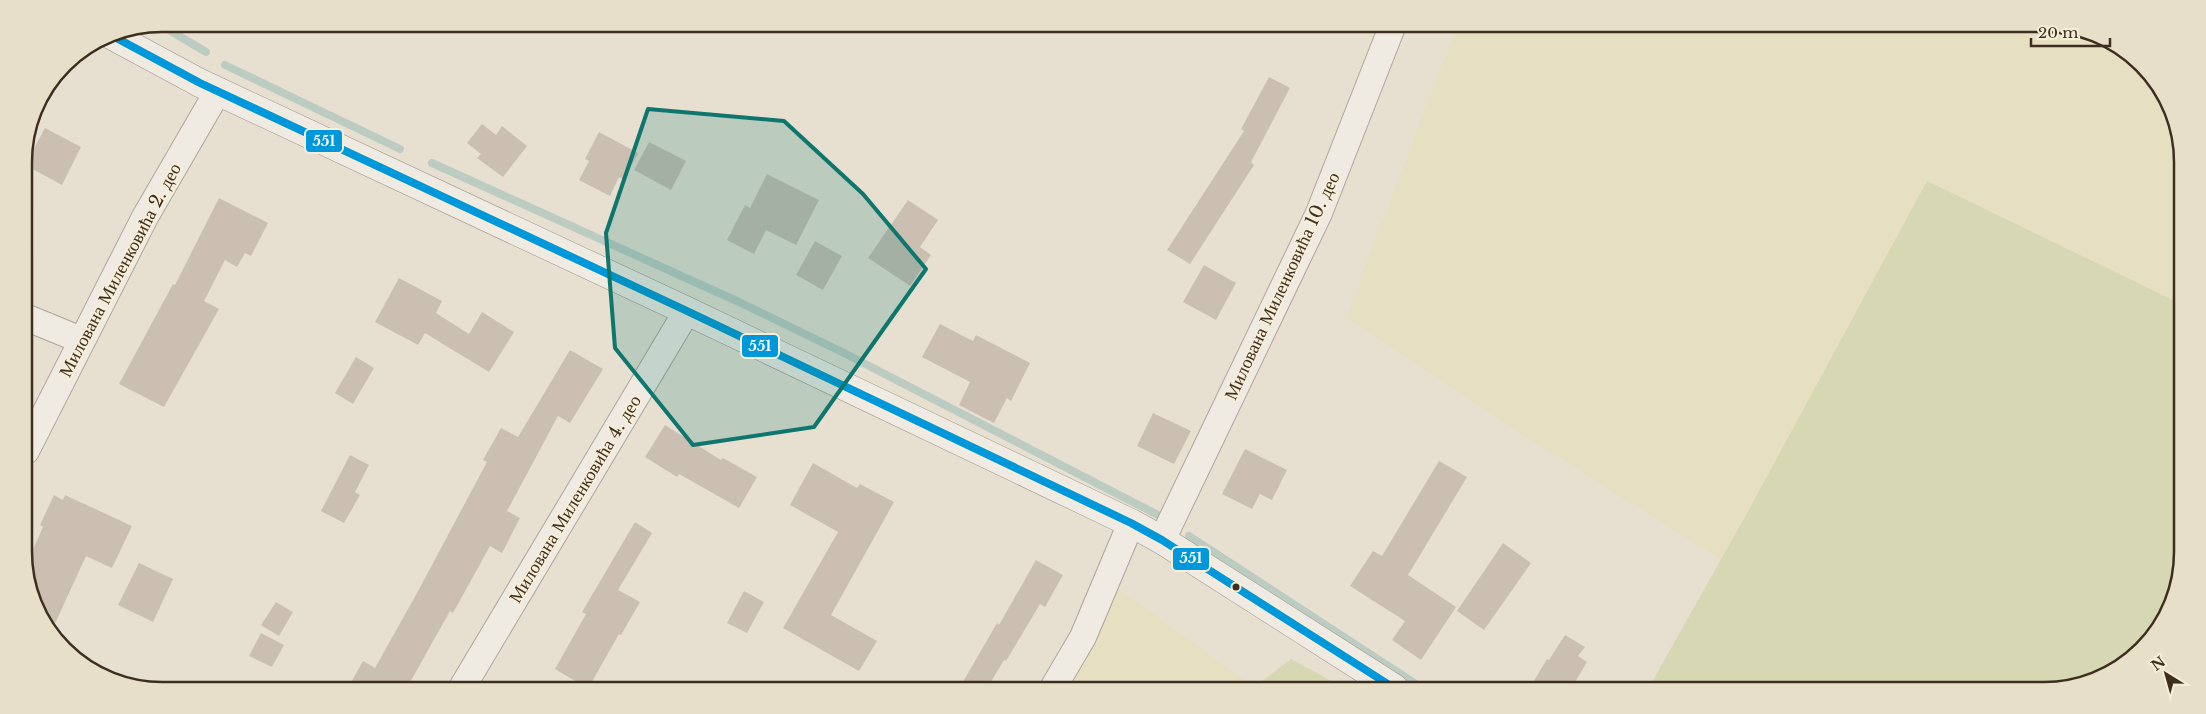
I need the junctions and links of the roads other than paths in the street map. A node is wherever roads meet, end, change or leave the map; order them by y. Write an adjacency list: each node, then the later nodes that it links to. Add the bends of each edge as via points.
1 (1390, 33): 9 (street, Милована Миленковића 10. део, via 1319,213)
2 (121, 40): 3 (street)
3 (218, 92): 4 (street); 6 (street, Милована Миленковића 2. део, via 145,218)
4 (687, 311): 8 (street); 11 (street, Милована Миленковића 4. део)
5 (33, 320): 6 (street)
6 (81, 340): 7 (street, Милована Миленковића 2. део)
7 (33, 437)
8 (1132, 523): 9 (street); 12 (street, via 1083,637)
9 (1162, 540): 10 (street)
10 (1384, 681)
11 (465, 682)
12 (1058, 682)

